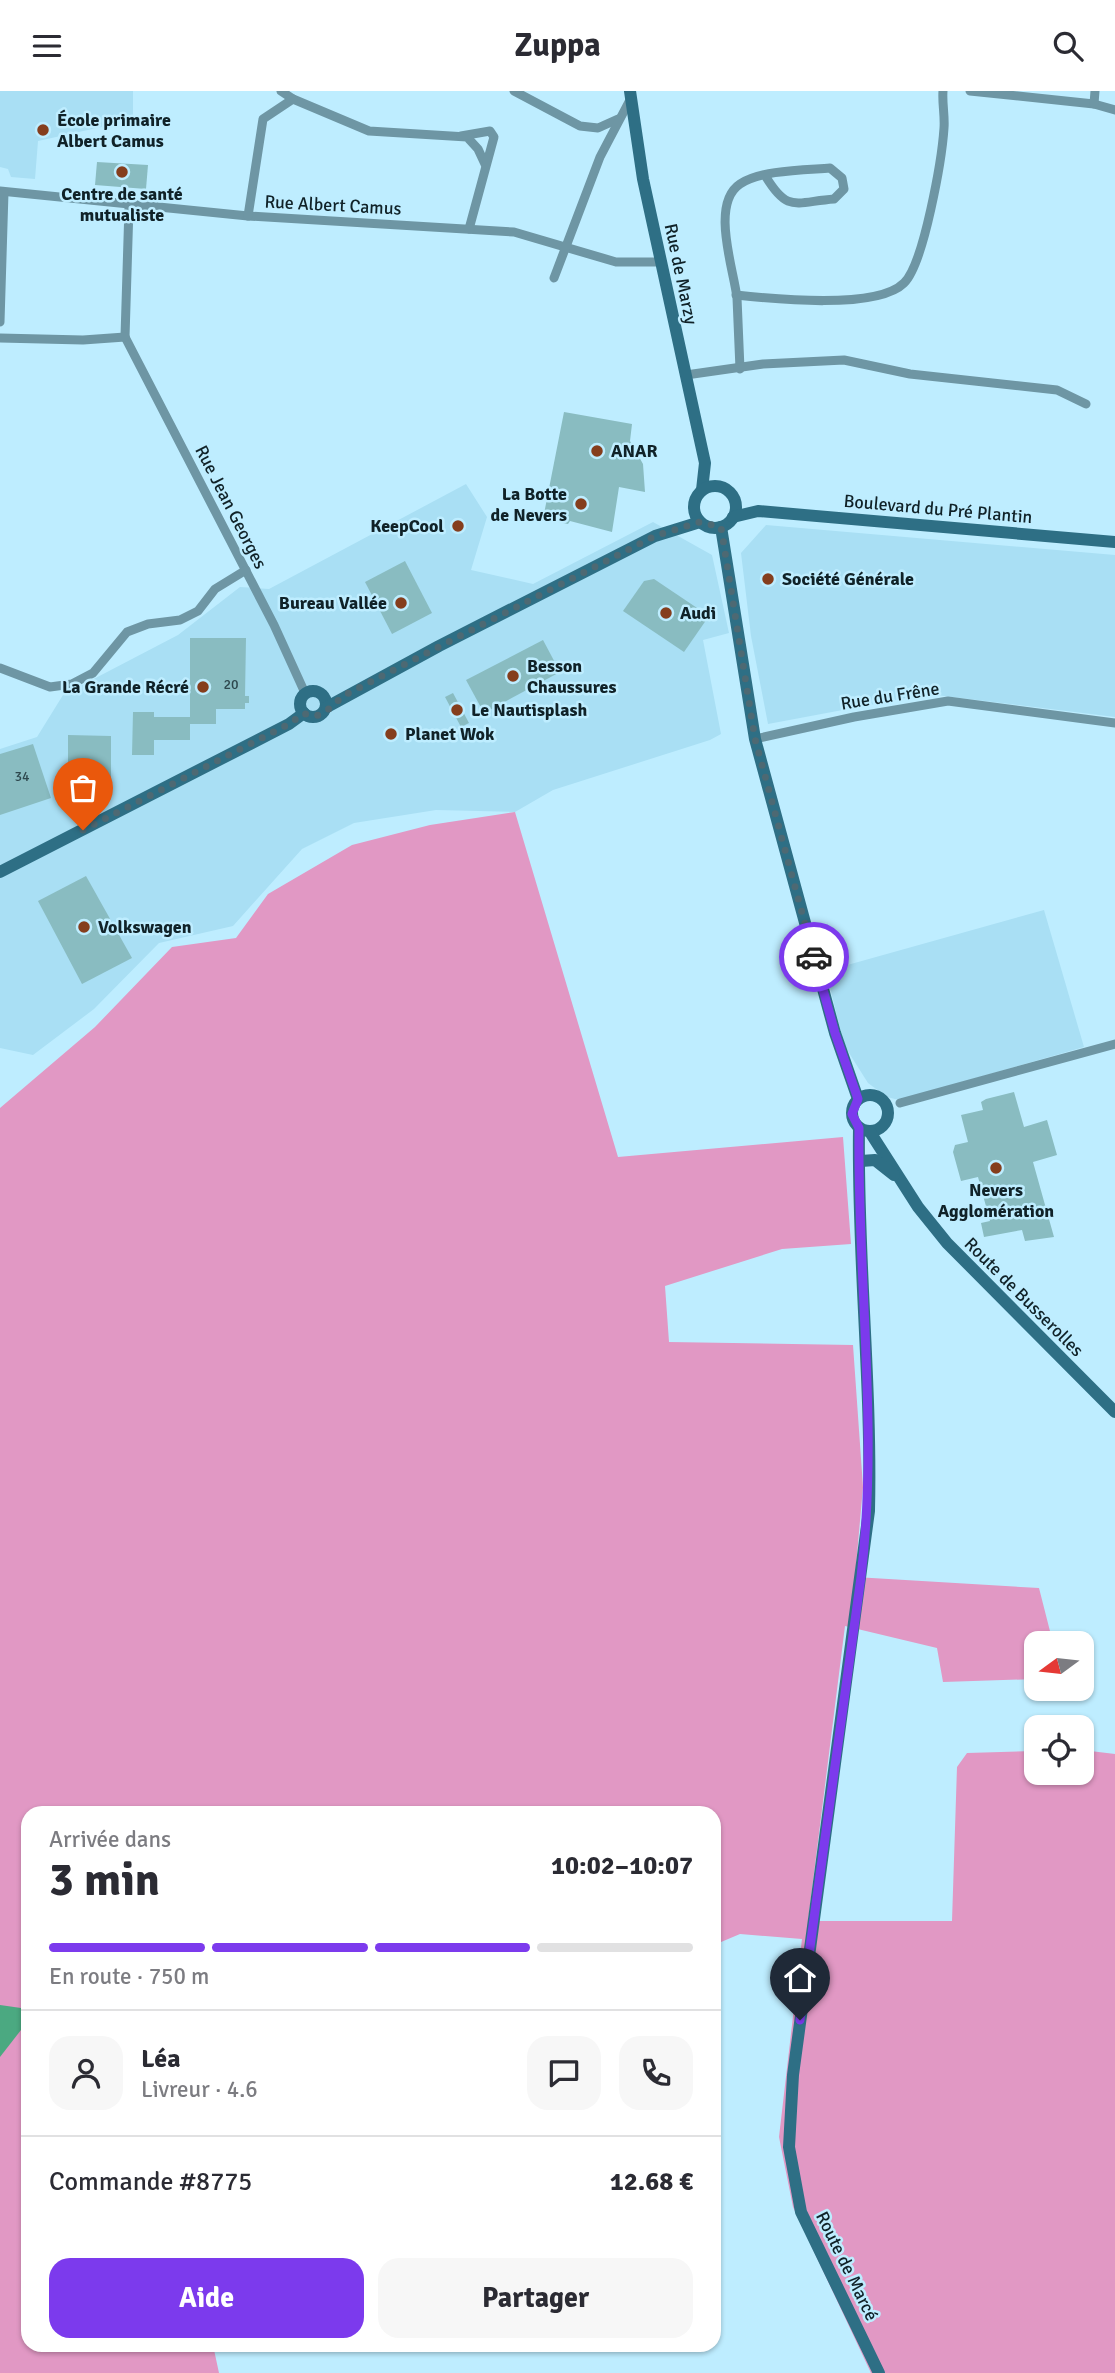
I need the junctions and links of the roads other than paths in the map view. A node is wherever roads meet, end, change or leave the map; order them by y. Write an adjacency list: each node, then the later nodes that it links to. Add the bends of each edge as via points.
1 (281, 91): 8 (street)
2 (514, 91): 12 (street, via 580,126)
3 (943, 91): 25 (street, via 940,157 919,257 904,283 884,295 831,300)
4 (970, 91): 6 (street)
5 (1096, 91): 9 (street)
6 (1015, 93): 9 (street)
7 (631, 94): 11 (street); 22 (main road, Rue de Marzy)
8 (293, 100): 13 (street, via 369,131); 19 (street, via 263,119)
9 (1094, 104): 10 (street)
10 (1115, 110)
11 (618, 119): 12 (street); 14 (street)
12 (598, 128): 14 (street)
13 (459, 136): 15 (street, via 467,137); 15 (street, via 489,131 494,137)
14 (609, 137): 21 (street)
15 (485, 163): 20 (street)
16 (766, 177): 16 (street, via 830,168 842,178 844,189 834,199 786,202 779,199); 25 (street, via 739,185 729,199 726,236)
17 (2, 192): 18 (street, Rue Albert Camus); 23 (street)
18 (129, 207): 19 (street, Rue Albert Camus); 27 (street)
19 (248, 216): 20 (street, Rue Albert Camus)
20 (469, 229): 21 (street, Rue Albert Camus, via 514,232)
21 (564, 247): 22 (street, Rue Albert Camus, via 616,262); 24 (street)
22 (661, 262): 30 (main road, Rue de Marzy)
23 (1, 268): 26 (street)
24 (554, 278)
25 (736, 295): 29 (street)
26 (0, 322)
27 (125, 337): 28 (street); 43 (street, Rue Jean Georges)
28 (0, 338)
29 (740, 369): 30 (street); 31 (street, via 844,360 910,374 1057,390)
30 (685, 375): 32 (main road, Rue de Marzy)
31 (1086, 404)
32 (705, 463): 33 (main road, Rue de Marzy); 34 (main road, Rue de Marzy)
33 (719, 486): 34 (main road); 35 (main road)
34 (702, 490): 36 (main road)
35 (734, 498): 37 (main road, Boulevard du Pré Plantin); 38 (main road)
36 (694, 507): 39 (main road); 41 (main road)
37 (758, 511): 38 (main road, Boulevard du Pré Plantin); 42 (main road, Boulevard du Pré Plantin)
38 (733, 517): 40 (main road)
39 (700, 522): 40 (main road); 41 (main road)
40 (721, 527): 51 (main road)
41 (655, 536): 47 (main road)
42 (1115, 542)
43 (246, 570): 44 (street, via 215,589 198,611 180,620 127,632 93,673 72,684 50,687); 45 (street, Rue Jean Georges)
44 (0, 668)
45 (305, 693): 46 (main road); 49 (main road, via 300,705)
46 (321, 693): 47 (main road); 48 (main road)
47 (345, 695): 48 (main road)
48 (327, 707): 49 (main road, via 319,716)
49 (304, 713): 52 (main road)
50 (1115, 723): 51 (street, Rue du Frêne, via 948,701)
51 (755, 739): 54 (main road)
52 (0, 872)
53 (1115, 1044): 57 (street)
54 (843, 1054): 55 (main road); 56 (main road, Route de Marcé)
55 (877, 1098): 56 (main road); 57 (main road); 58 (main road)
56 (858, 1099): 59 (main road, Route de Marcé, via 852,1114)
57 (900, 1103): 58 (main road)
58 (888, 1113): 59 (main road)
59 (869, 1130): 60 (main road, Route de Marcé); 61 (main road, Route de Busserolles)
60 (860, 1165): 61 (main road, via 876,1160); 63 (main road, Route de Marcé, via 871,1452 869,1511 793,2075 789,2147 801,2212)
61 (902, 1183): 62 (main road, Route de Busserolles, via 947,1243)
62 (1115, 1412)
63 (879, 2373)

